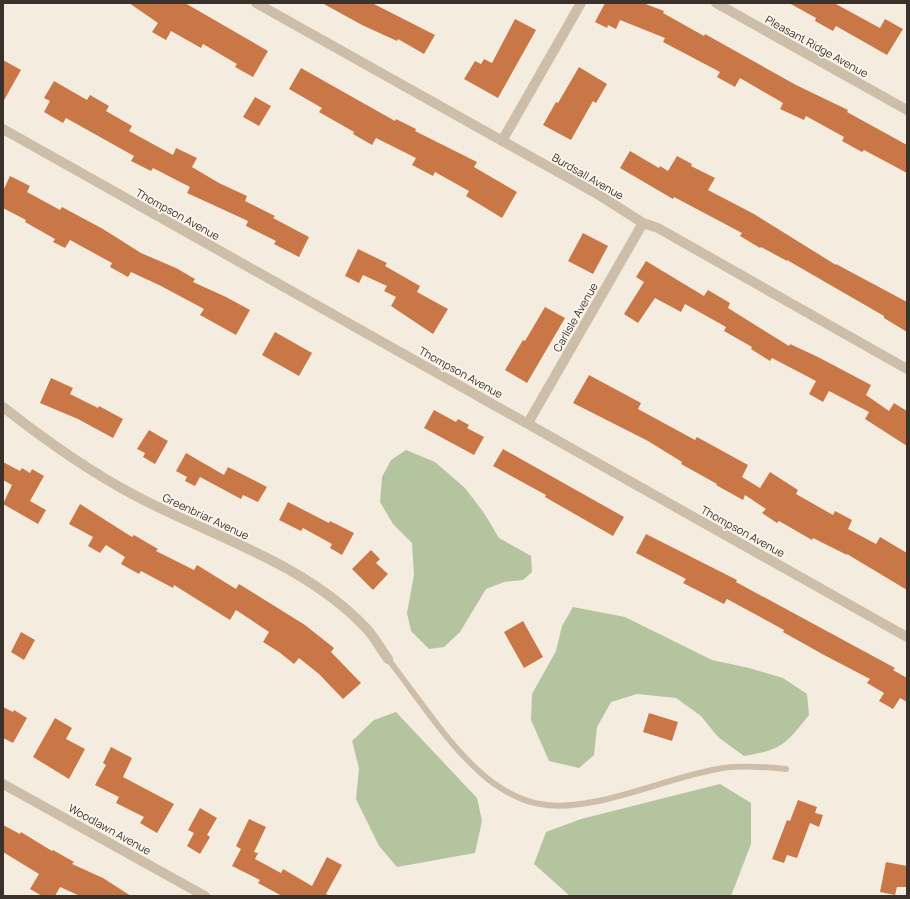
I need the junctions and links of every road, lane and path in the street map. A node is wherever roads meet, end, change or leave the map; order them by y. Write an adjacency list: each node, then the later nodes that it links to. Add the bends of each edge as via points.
1 (256, 3): 6 (street, Burdsall Avenue)
2 (581, 3): 6 (street)
3 (716, 3): 4 (street, Pleasant Ridge Avenue)
4 (907, 110)
5 (3, 129): 10 (street, Thompson Avenue)
6 (502, 141): 7 (street, Burdsall Avenue, via 599,195)
7 (643, 223): 8 (street, Burdsall Avenue, via 658,228); 10 (street, Carlisle Avenue)
8 (907, 369)
9 (3, 407): 12 (street, Greenbriar Avenue, via 52,445 92,471 136,496 285,567 312,583 343,605 367,628)
10 (528, 423): 11 (street, Thompson Avenue)
11 (907, 637)
12 (388, 659): 13 (lane, via 452,743 482,774 510,793 539,804 564,806 608,798 724,768)
13 (786, 769)
14 (3, 784): 15 (street, Woodlawn Avenue)
15 (205, 896)

